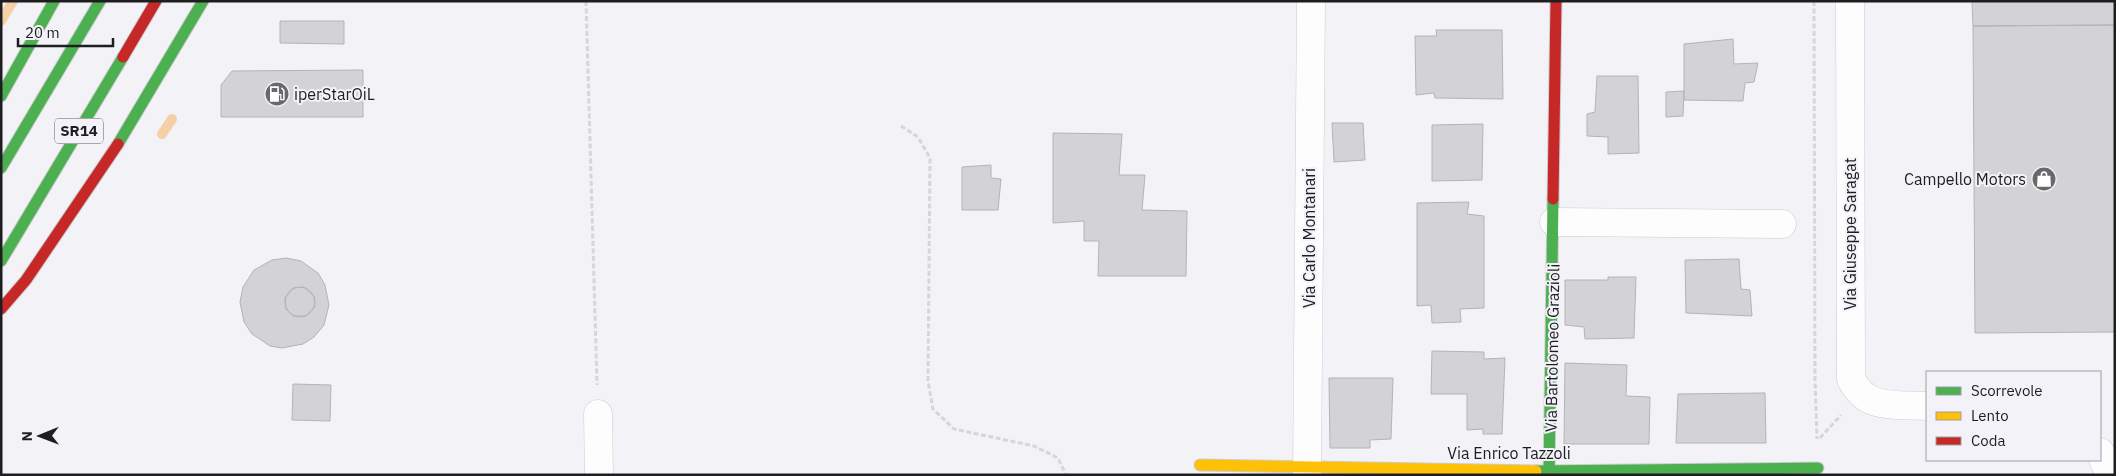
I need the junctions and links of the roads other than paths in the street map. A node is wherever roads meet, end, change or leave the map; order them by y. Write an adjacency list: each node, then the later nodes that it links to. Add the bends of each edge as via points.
1 (54, 1): 8 (street)
2 (100, 1): 9 (street, SR14)
3 (156, 1): 12 (street, SR14)
4 (203, 1): 13 (street, via 122,138 26,280)
5 (1310, 1): 19 (street, Via Carlo Montanari)
6 (1556, 1): 10 (street, Via Bartolomeo Grazioli)
7 (1850, 1): 14 (street, Via Giuseppe Saragat, via 1850,372 1861,395 1874,402)
8 (1, 96)
9 (1, 168)
10 (1554, 222): 11 (street); 20 (street, Via Bartolomeo Grazioli)
11 (1782, 224)
12 (1, 261)
13 (1, 309)
14 (1926, 406)
15 (598, 414): 21 (street)
16 (2101, 454): 22 (street)
17 (1200, 465): 19 (street, Via Enrico Tazzoli)
18 (1818, 468): 20 (street, Via Enrico Tazzoli)
19 (1307, 471): 20 (street, Via Enrico Tazzoli)
20 (1549, 472)
21 (599, 475)
22 (2110, 475)

